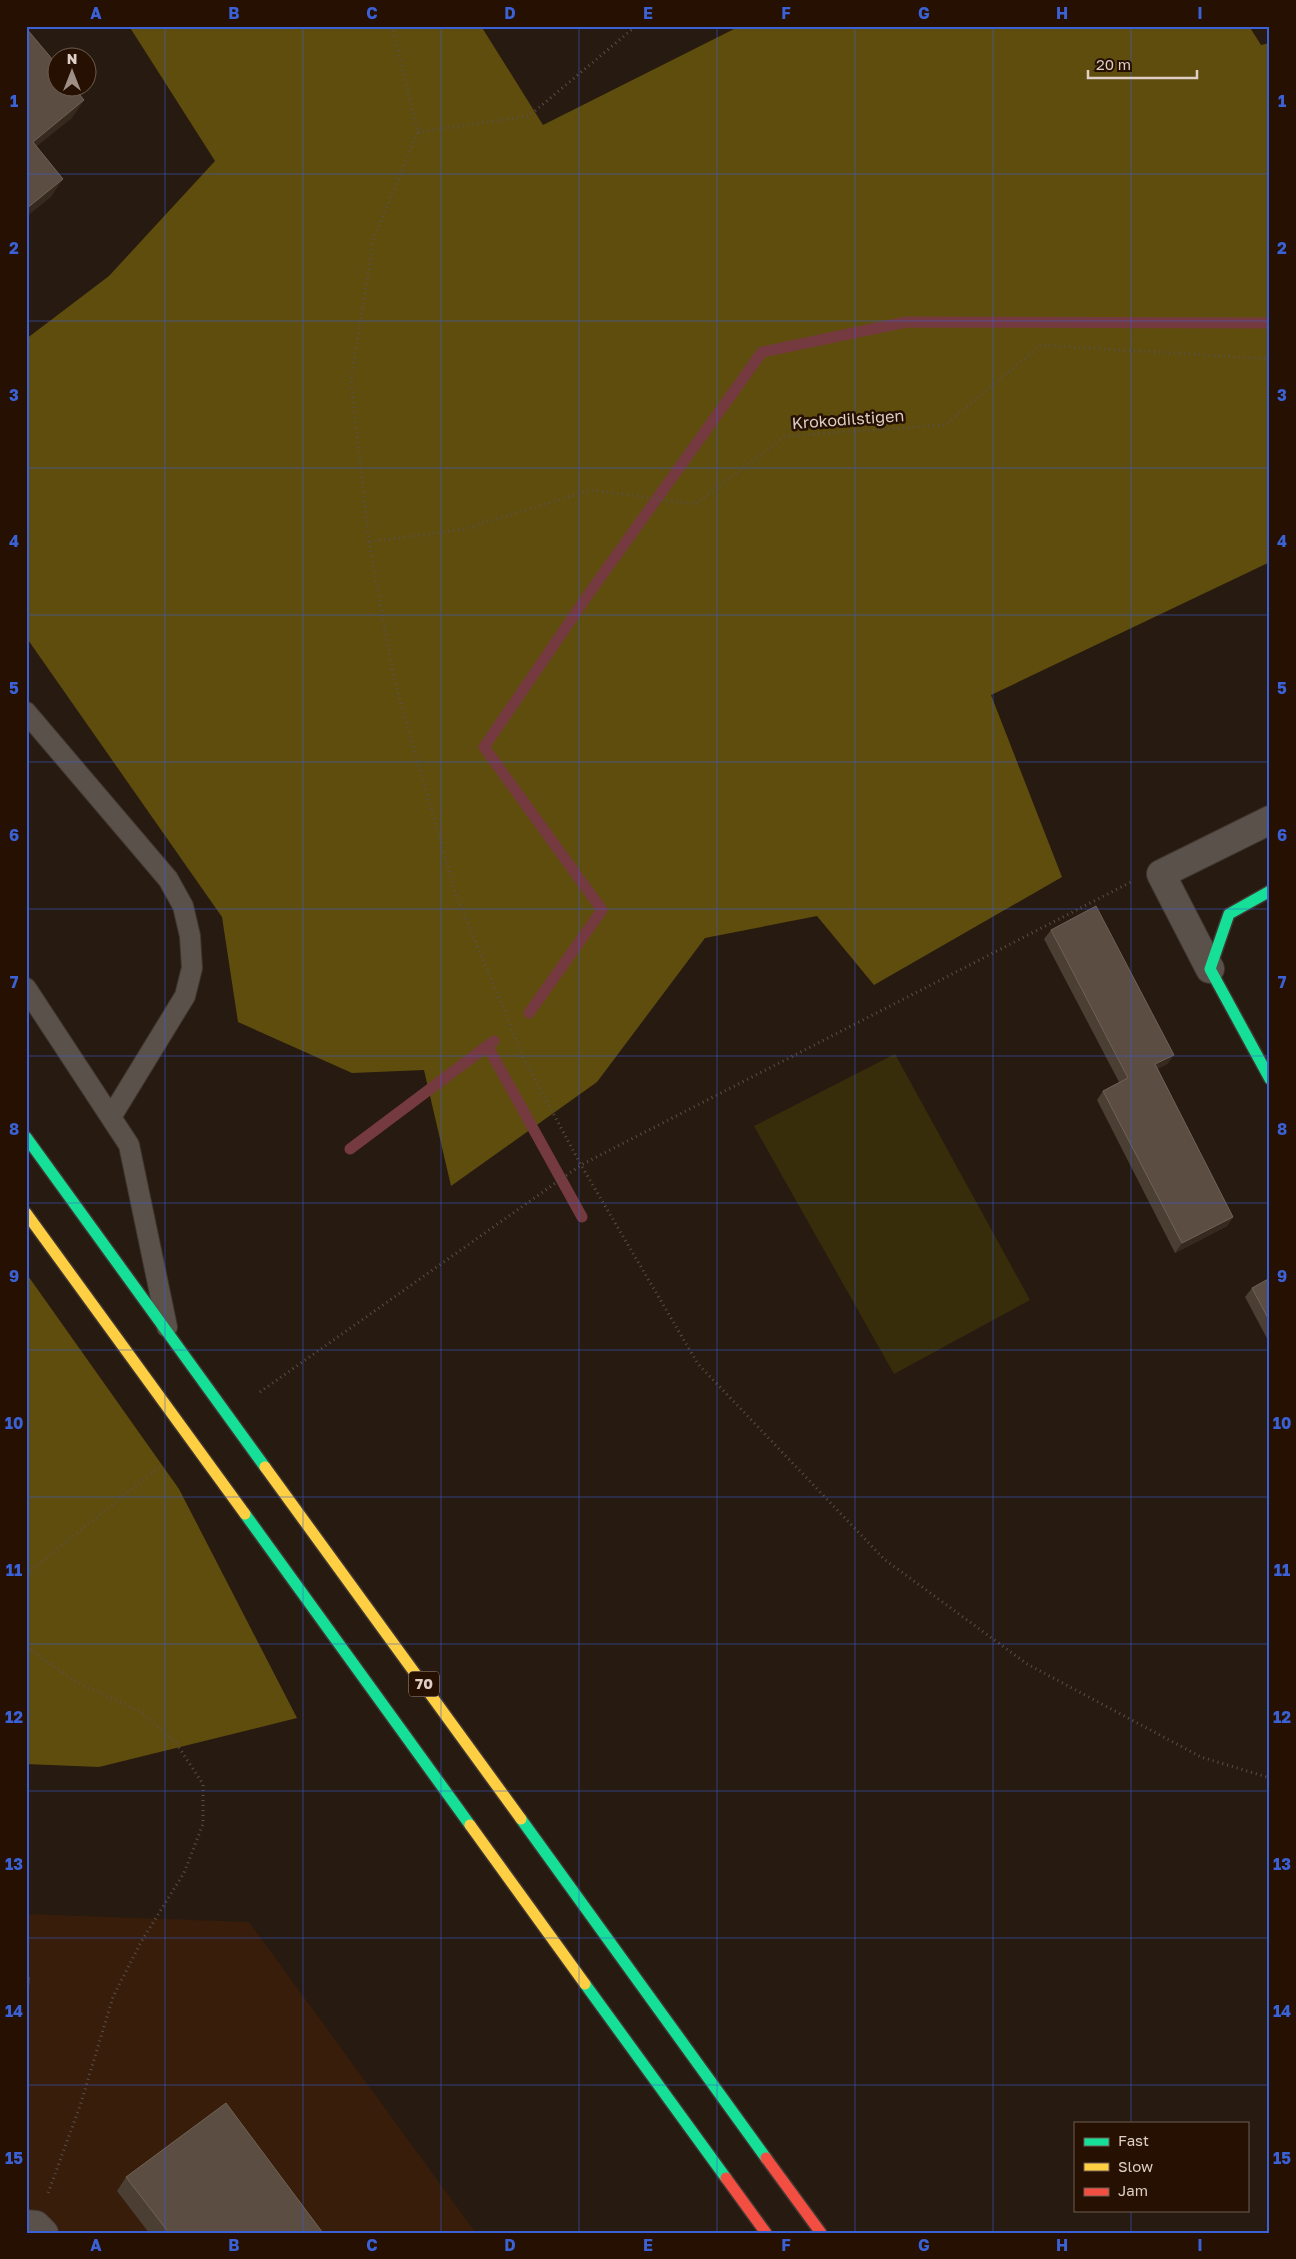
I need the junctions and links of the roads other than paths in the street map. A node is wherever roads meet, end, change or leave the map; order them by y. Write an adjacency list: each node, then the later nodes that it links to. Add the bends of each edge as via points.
1 (26, 712): 7 (lane, via 168,879 183,906 190,936 192,968 185,996)
2 (1270, 820): 4 (street, via 1161,874)
3 (1270, 892): 4 (main road, via 1229,914)
4 (1210, 969): 6 (main road)
5 (26, 988): 7 (lane)
6 (1270, 1078)
7 (111, 1117): 10 (lane, via 129,1145)
8 (26, 1137): 10 (main road, 70)
9 (26, 1213): 11 (main road)
10 (167, 1329): 12 (main road, 70)
11 (766, 2233)
12 (821, 2233)

